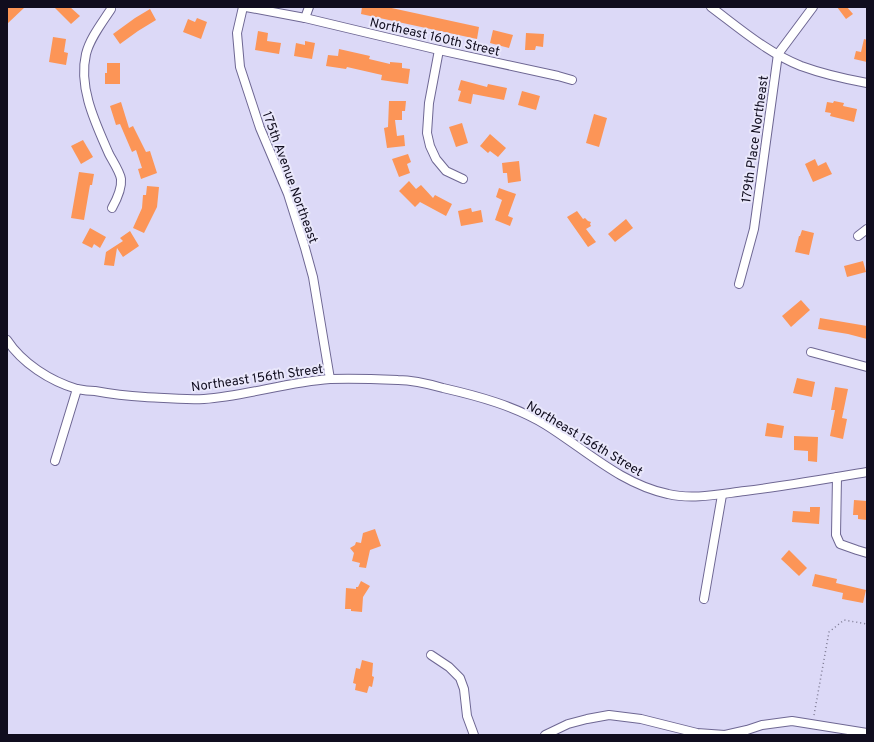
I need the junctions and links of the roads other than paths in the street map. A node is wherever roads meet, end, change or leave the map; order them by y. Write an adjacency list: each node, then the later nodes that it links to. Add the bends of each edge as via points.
1 (244, 7): 6 (street, Northeast 160th Street); 19 (street, 175th Avenue Northeast, via 237,33 240,67 260,128 288,194 305,248 313,277)
2 (309, 7): 6 (street)
3 (711, 7): 8 (street)
4 (813, 7): 8 (street, 179th Place Northeast)
5 (112, 8): 12 (street, via 93,37 86,54 84,72 87,96 98,128 121,179 119,196)
6 (305, 18): 7 (street, Northeast 160th Street)
7 (439, 50): 9 (street, Northeast 160th Street); 11 (street, via 427,134 436,159 446,171)
8 (778, 54): 10 (street, via 800,65); 15 (street, 179th Place Northeast, via 754,229)
9 (572, 80)
10 (867, 83)
11 (463, 179)
12 (112, 208)
13 (867, 229): 14 (street)
14 (858, 236)
15 (739, 284)
16 (7, 340): 20 (street, Northeast 156th Street, via 13,350 34,368)
17 (811, 352): 18 (street)
18 (867, 367)
19 (330, 380): 20 (street, Northeast 156th Street, via 204,399 121,395); 24 (street, Northeast 156th Street, via 401,380 482,398 545,424 609,469 642,486 669,495 690,497)
20 (77, 389): 21 (street)
21 (55, 461)
22 (867, 472): 23 (street, Northeast 156th Street)
23 (837, 477): 24 (street, Northeast 156th Street); 25 (street, via 836,535 840,544)
24 (722, 494): 26 (street)
25 (867, 553)
26 (704, 598)
27 (431, 655): 30 (street, via 450,667 460,678 467,716)
28 (867, 733): 29 (street, via 792,720 725,735)
29 (697, 734): 31 (street, via 641,719 609,715 568,724)
30 (474, 735)
31 (546, 735)

